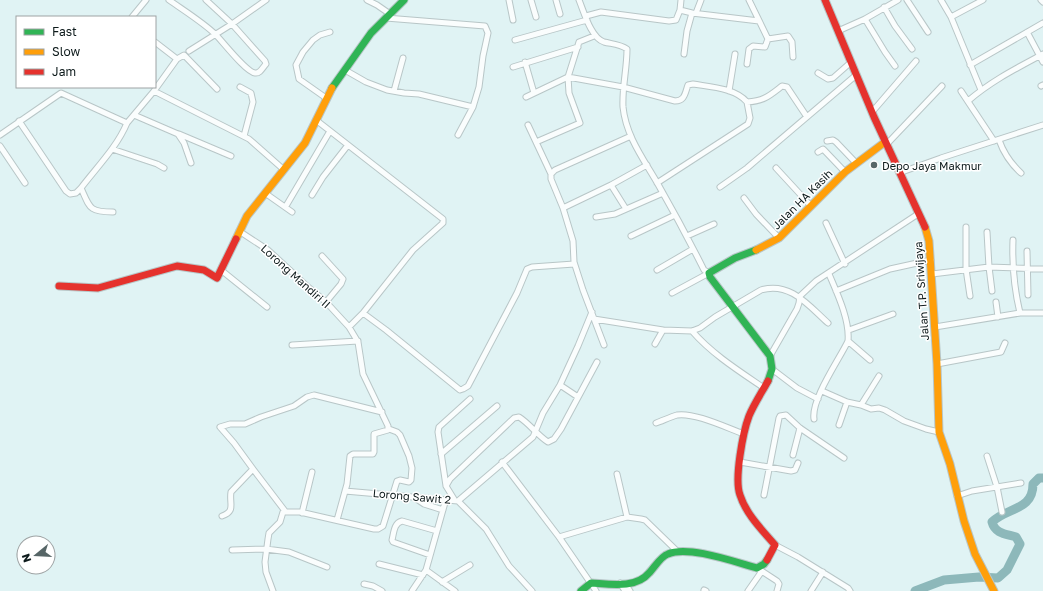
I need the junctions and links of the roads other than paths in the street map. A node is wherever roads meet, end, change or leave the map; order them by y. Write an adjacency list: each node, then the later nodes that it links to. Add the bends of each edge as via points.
1 (146, 0): 25 (street)
2 (169, 0): 39 (street)
3 (206, 0): 34 (street)
4 (266, 0): 34 (street)
5 (367, 0): 26 (street, via 377,5)
6 (404, 0): 26 (street)
7 (509, 0): 31 (street)
8 (531, 0): 27 (street)
9 (556, 0): 24 (street)
10 (579, 0): 29 (street)
11 (681, 0): 22 (street)
12 (701, 0): 23 (street)
13 (749, 0): 32 (street)
14 (825, 0): 35 (street, Jalan T.P. Sriwijaya)
15 (896, 0): 21 (street)
16 (907, 0): 37 (street)
17 (941, 0): 28 (street)
18 (983, 0): 28 (street)
19 (1041, 0): 20 (street)
20 (1043, 2)
21 (884, 7): 30 (street); 45 (street)
22 (680, 10): 23 (street); 29 (street, via 676,20 669,21 601,12)
23 (694, 13): 32 (street); 47 (street, via 686,31)
24 (560, 14)
25 (133, 16)
26 (388, 16): 61 (street, via 371,33); 81 (street, via 485,26 488,34)
27 (536, 17)
28 (951, 17): 58 (street)
29 (586, 18): 40 (street); 41 (street)
30 (865, 19): 35 (street); 59 (street)
31 (513, 20)
32 (759, 21): 42 (street)
33 (1043, 23): 38 (street)
34 (232, 24): 39 (street); 39 (street, via 265,61 266,64 260,72 253,73 234,57)
35 (838, 31): 55 (street, Jalan T.P. Sriwijaya)
36 (330, 32): 78 (street, via 313,40 296,65 299,79)
37 (928, 32)
38 (1027, 32): 49 (street); 58 (street)
39 (216, 34): 46 (street)
40 (594, 36): 44 (street, via 579,42); 67 (street, via 627,49)
41 (515, 40)
42 (768, 40): 50 (street, via 788,36 792,42); 57 (street, via 765,47 753,46 749,49)
43 (156, 43): 52 (street)
44 (578, 47): 54 (street); 64 (street)
45 (912, 49)
46 (189, 51)
47 (684, 54)
48 (735, 54): 73 (street)
49 (1041, 55): 56 (street); 70 (street)
50 (793, 57)
51 (403, 58): 72 (street)
52 (177, 59): 69 (street, via 184,55); 71 (street)
53 (916, 61): 82 (street)
54 (525, 62): 60 (street); 76 (street)
55 (850, 62): 62 (street, via 832,78 828,79); 63 (street, Jalan T.P. Sriwijaya)
56 (1043, 62)
57 (747, 64)
58 (970, 65): 70 (street)
59 (895, 66)
60 (513, 67)
61 (345, 70): 72 (street, via 366,82); 78 (street)
62 (818, 73)
63 (855, 76): 82 (street, Jalan T.P. Sriwijaya); 84 (street)
64 (568, 77): 67 (street); 76 (street); 97 (street, via 569,93 580,123)
65 (942, 86): 99 (street)
66 (240, 87): 93 (street, via 251,93 253,102)
67 (623, 87): 73 (street, via 675,101 680,101 688,85 693,84); 95 (street, via 623,108)
68 (64, 88): 75 (street)
69 (217, 89)
70 (981, 90): 79 (street)
71 (154, 91): 83 (street); 93 (street)
72 (394, 91): 81 (street, via 419,94)
73 (729, 91): 80 (street)
74 (961, 91): 79 (street)
75 (61, 93): 86 (street); 87 (street)
76 (534, 93): 77 (street)
77 (526, 97)
78 (326, 98): 85 (street)
79 (968, 101): 96 (street)
80 (747, 102): 84 (street, via 766,99 784,85); 116 (street, via 750,118 748,124)
81 (473, 107): 94 (street)
82 (872, 112): 99 (street, Jalan T.P. Sriwijaya)
83 (134, 115): 87 (street); 92 (street)
84 (807, 117): 118 (street)
85 (316, 120): 90 (street); 110 (street, via 305,143)
86 (20, 121): 91 (street); 119 (street, via 66,191 70,194 76,193)
87 (127, 123): 102 (street)
88 (528, 125): 97 (street)
89 (1043, 125): 96 (street)
90 (330, 131): 100 (street); 124 (street)
91 (0, 134)
92 (178, 134): 104 (street); 105 (street)
93 (244, 136): 110 (street)
94 (458, 136)
95 (630, 136): 107 (street); 114 (street)
96 (996, 141): 112 (street); 113 (street, via 1010,163)
97 (536, 142): 114 (street)
98 (827, 142): 106 (street, via 836,142)
99 (886, 143): 106 (street, Jalan HA Kasih); 112 (street, Jalan T.P. Sriwijaya)
100 (348, 145): 122 (street); 170 (street, via 443,219 443,223 413,250)
101 (0, 146): 115 (street)
102 (112, 150): 108 (street); 119 (street)
103 (818, 152): 111 (street, via 824,150)
104 (230, 156)
105 (191, 163)
106 (856, 164): 111 (street, Jalan HA Kasih)
107 (647, 166): 116 (street); 117 (street)
108 (164, 168)
109 (776, 168): 125 (street)
110 (283, 169): 121 (street)
111 (846, 172): 125 (street, Jalan HA Kasih)
112 (899, 173): 130 (street, Jalan T.P. Sriwijaya)
113 (1021, 173)
114 (551, 174): 126 (street)
115 (25, 183)
116 (657, 183): 120 (street)
117 (611, 185): 126 (street); 127 (street)
118 (720, 187)
119 (81, 188): 128 (street, via 93,210)
120 (663, 192): 127 (street); 131 (street)
121 (265, 193): 124 (street); 136 (street)
122 (312, 195)
123 (744, 198): 140 (street)
124 (286, 206): 129 (street)
125 (811, 206): 140 (street, Jalan HA Kasih)
126 (563, 208): 146 (street, via 574,244)
127 (626, 209): 132 (street)
128 (113, 212)
129 (292, 212)
130 (918, 214): 145 (street, Jalan T.P. Sriwijaya, via 927,231); 147 (street)
131 (675, 215): 138 (street); 139 (street)
132 (596, 217)
133 (826, 223): 147 (street)
134 (714, 224): 139 (street)
135 (966, 227): 151 (street)
136 (239, 231): 153 (street); 165 (street, Lorong Mandiri II, via 268,250)
137 (987, 232): 148 (street)
138 (631, 236)
139 (687, 236): 142 (street)
140 (779, 238): 155 (street, Jalan HA Kasih)
141 (1013, 240): 149 (street)
142 (693, 249): 154 (street); 155 (street, via 704,270)
143 (1027, 251): 150 (street)
144 (322, 256): 165 (street, via 343,279)
145 (931, 260): 157 (street, Jalan T.P. Sriwijaya); 159 (street, via 890,270)
146 (574, 264): 169 (street); 170 (street, via 527,269 468,386 460,390)
147 (845, 264): 156 (street)
148 (989, 267): 149 (street); 151 (street); 160 (street)
149 (1012, 267): 150 (street); 171 (street)
150 (1027, 268): 152 (street); 162 (street)
151 (966, 269): 157 (street); 164 (street)
152 (1043, 269)
153 (221, 270): 158 (street, via 217,278 204,270 177,266 98,288); 167 (street)
154 (657, 270)
155 (709, 273): 161 (street); 168 (street)
156 (829, 274): 159 (street); 163 (street, via 816,281)
157 (932, 274): 178 (street, Jalan T.P. Sriwijaya)
158 (59, 286)
159 (836, 291): 180 (street)
160 (992, 291)
161 (672, 293)
162 (1028, 295)
163 (800, 296): 168 (street, via 778,287 768,288); 176 (street); 188 (street, via 797,309)
164 (970, 296)
165 (326, 302): 177 (street, Lorong Mandiri II)
166 (996, 302): 174 (street)
167 (267, 307)
168 (732, 307): 181 (street); 188 (street)
169 (592, 312): 175 (street); 194 (street)
170 (363, 313): 177 (street)
171 (1020, 313): 172 (street); 174 (street)
172 (1043, 313)
173 (893, 314): 180 (street)
174 (998, 317): 178 (street)
175 (594, 318): 179 (street); 187 (street)
176 (828, 324)
177 (349, 327): 183 (street, Lorong Mandiri II)
178 (935, 327): 191 (street, Jalan T.P. Sriwijaya)
179 (663, 330): 181 (street); 185 (street)
180 (849, 330): 182 (street)
181 (692, 331): 195 (street, via 722,359)
182 (848, 340): 189 (street); 196 (street)
183 (358, 341): 186 (street); 203 (street, via 362,371)
184 (1005, 343): 191 (street, via 1000,352)
185 (656, 344)
186 (292, 345)
187 (604, 345)
188 (770, 356): 192 (street)
189 (870, 360)
190 (597, 362): 197 (street)
191 (937, 364): 209 (street, Jalan T.P. Sriwijaya)
192 (772, 369): 195 (street, via 770,379); 199 (street, via 797,388)
193 (879, 376): 201 (street)
194 (560, 385): 197 (street); 210 (street, via 543,413)
195 (764, 388): 211 (street, via 747,422)
196 (822, 391): 199 (street); 200 (street)
197 (578, 398): 210 (street, via 554,439 548,442)
198 (470, 399): 212 (street, via 439,427)
199 (818, 399): 204 (street)
200 (847, 402): 201 (street); 206 (street)
201 (861, 405): 209 (street, via 885,410 926,430)
202 (497, 406): 212 (street)
203 (382, 412): 208 (street); 220 (street, via 314,395 294,406 245,424 220,427)
204 (814, 419)
205 (656, 423): 211 (street, via 677,415 687,415)
206 (839, 425)
207 (800, 428): 213 (street); 215 (street); 219 (street, via 786,415 780,416)
208 (389, 429): 226 (street, via 374,434 372,454 350,456); 227 (street, via 399,433 412,468 411,481 397,481)
209 (939, 432): 229 (street, Jalan T.P. Sriwijaya)
210 (536, 433): 216 (street); 224 (street, via 523,419 514,418 450,479)
211 (744, 434): 217 (street)
212 (441, 454): 224 (street)
213 (793, 455)
214 (987, 456): 225 (street)
215 (844, 458)
216 (502, 462): 232 (street); 241 (street)
217 (740, 462): 219 (street); 242 (street, via 738,490 745,504)
218 (798, 463): 219 (street, via 793,471)
219 (769, 467): 228 (street)
220 (253, 469): 234 (street); 237 (street, via 231,492 231,507 227,514)
221 (312, 472): 235 (street)
222 (617, 474): 238 (street)
223 (1021, 483): 225 (street)
224 (446, 486): 232 (street)
225 (997, 488): 229 (street); 236 (street)
226 (345, 491): 227 (street, Lorong Sawit 2); 239 (street)
227 (394, 494): 230 (street, Lorong Sawit 2); 239 (street, via 383,526 378,529)
228 (764, 495)
229 (957, 496): 258 (street, Jalan T.P. Sriwijaya, via 975,554)
230 (415, 498): 231 (street, Lorong Sawit 2); 233 (street)
231 (446, 499): 232 (street, Lorong Sawit 2); 233 (street)
232 (456, 500): 263 (street, Lorong Sawit 2, via 486,529 509,566)
233 (443, 510): 240 (street)
234 (285, 511): 235 (street); 243 (street, via 280,522 269,533)
235 (302, 512): 239 (street)
236 (1002, 512)
237 (222, 516)
238 (627, 517): 241 (street); 245 (street, via 645,520)
239 (337, 520)
240 (437, 531): 246 (street); 246 (street, via 402,521 396,524 393,542)
241 (559, 537): 255 (street)
242 (775, 545): 250 (street); 252 (street)
243 (266, 549): 244 (street); 249 (street, via 294,553); 259 (street, via 266,572)
244 (232, 550)
245 (677, 551): 250 (street, via 691,551); 257 (street, via 666,554 641,580)
246 (430, 555): 251 (street)
247 (379, 564): 253 (street)
248 (470, 565): 254 (street)
249 (327, 567)
250 (759, 569): 267 (street); 268 (street, via 777,581)
251 (426, 570): 253 (street); 254 (street)
252 (823, 572): 269 (street); 270 (street)
253 (423, 575): 261 (street)
254 (442, 582): 262 (street)
255 (591, 583): 257 (street); 264 (street); 265 (street)
256 (364, 584): 260 (street)
257 (623, 586): 266 (street)
258 (994, 590)
259 (273, 591)
260 (381, 591)
261 (412, 591)
262 (455, 591)
263 (532, 591)
264 (580, 591)
265 (596, 591)
266 (630, 591)
267 (748, 591)
268 (777, 591)
269 (811, 591)
270 (850, 591)

